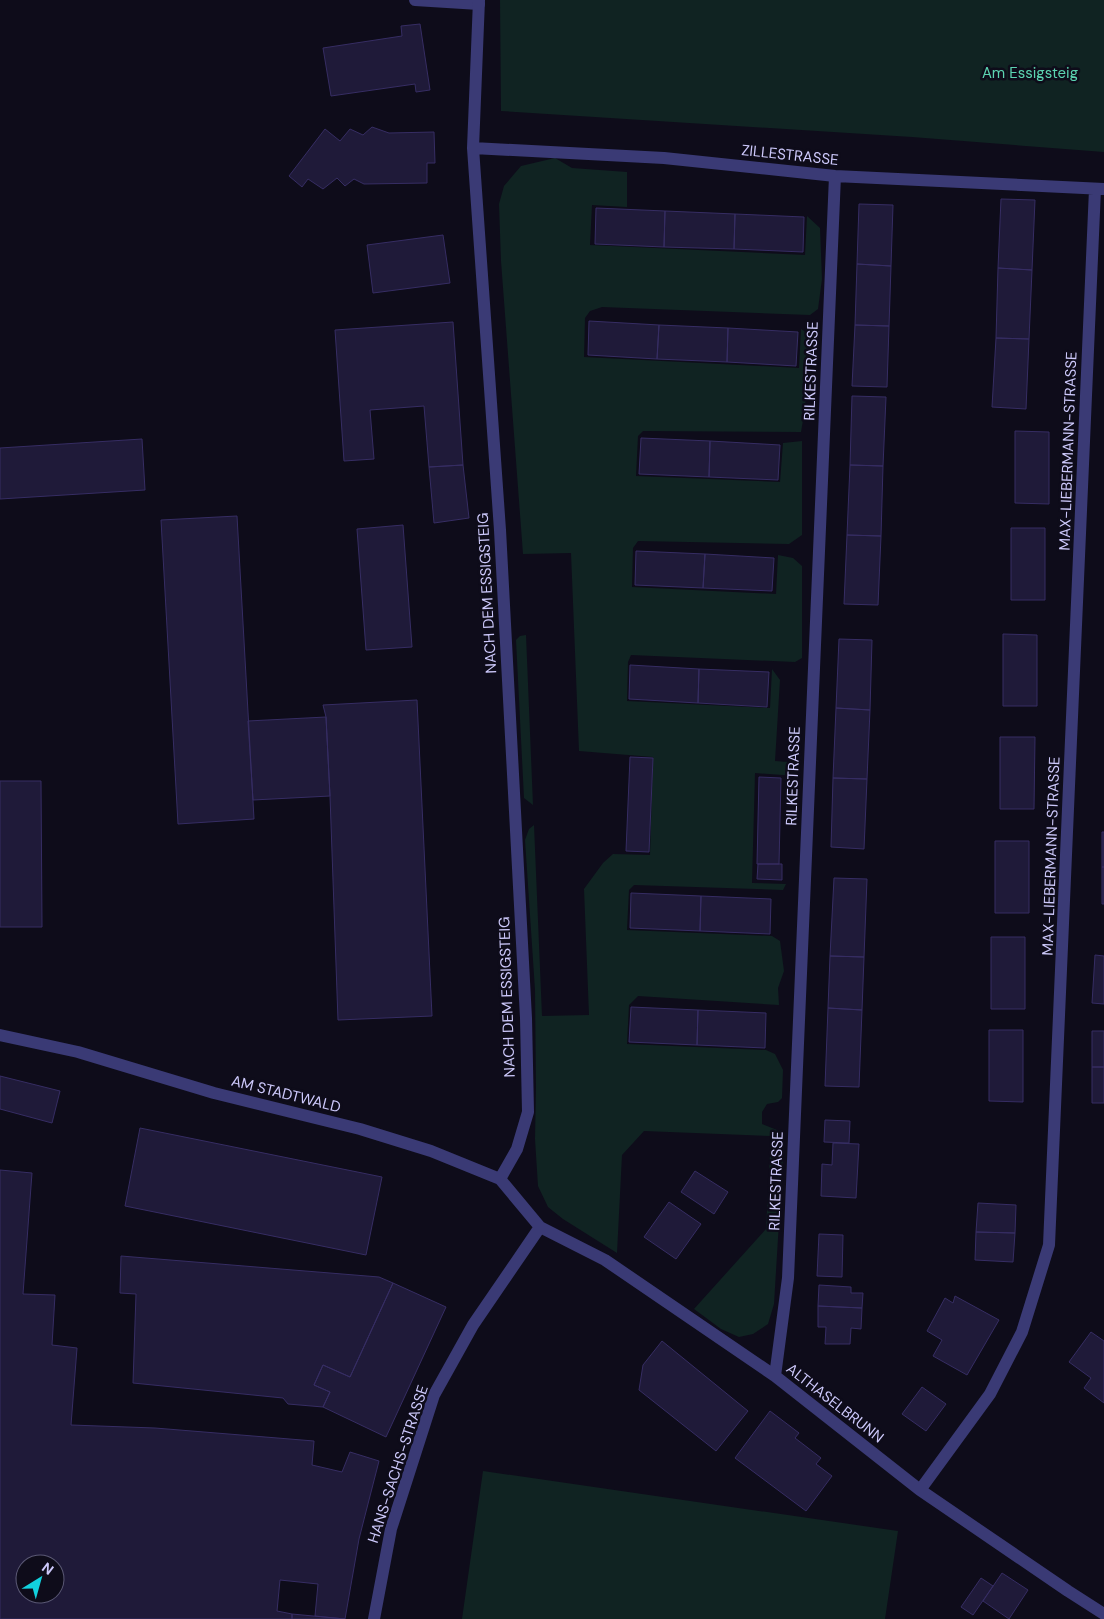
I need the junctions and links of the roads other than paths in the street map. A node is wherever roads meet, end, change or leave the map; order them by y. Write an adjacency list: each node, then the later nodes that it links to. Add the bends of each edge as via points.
1 (415, 0): 2 (street)
2 (479, 2): 3 (street, NACH DEM ESSIGSTEIG)
3 (472, 148): 4 (street, ZILLESTRASSE, via 664,158); 7 (street, NACH DEM ESSIGSTEIG, via 500,530 526,1018 528,1112 517,1149)
4 (835, 176): 5 (street, ZILLESTRASSE); 9 (street, RILKESTRASSE, via 788,1268)
5 (1100, 189): 10 (street, MAX-LIEBERMANN-STRASSE, via 1049,1245 1022,1332 990,1394)
6 (0, 1035): 7 (street, AM STADTWALD, via 78,1052 214,1093 360,1129 431,1151)
7 (500, 1179): 8 (street, AM STADTWALD)
8 (540, 1227): 9 (street, ALTHASELBRUNN, via 605,1260); 12 (street, HANS-SACHS-STRASSE, via 473,1325 434,1395 392,1529)
9 (774, 1376): 10 (street, ALTHASELBRUNN)
10 (920, 1490): 11 (street, ALTHASELBRUNN)
11 (1104, 1614)
12 (374, 1619)

